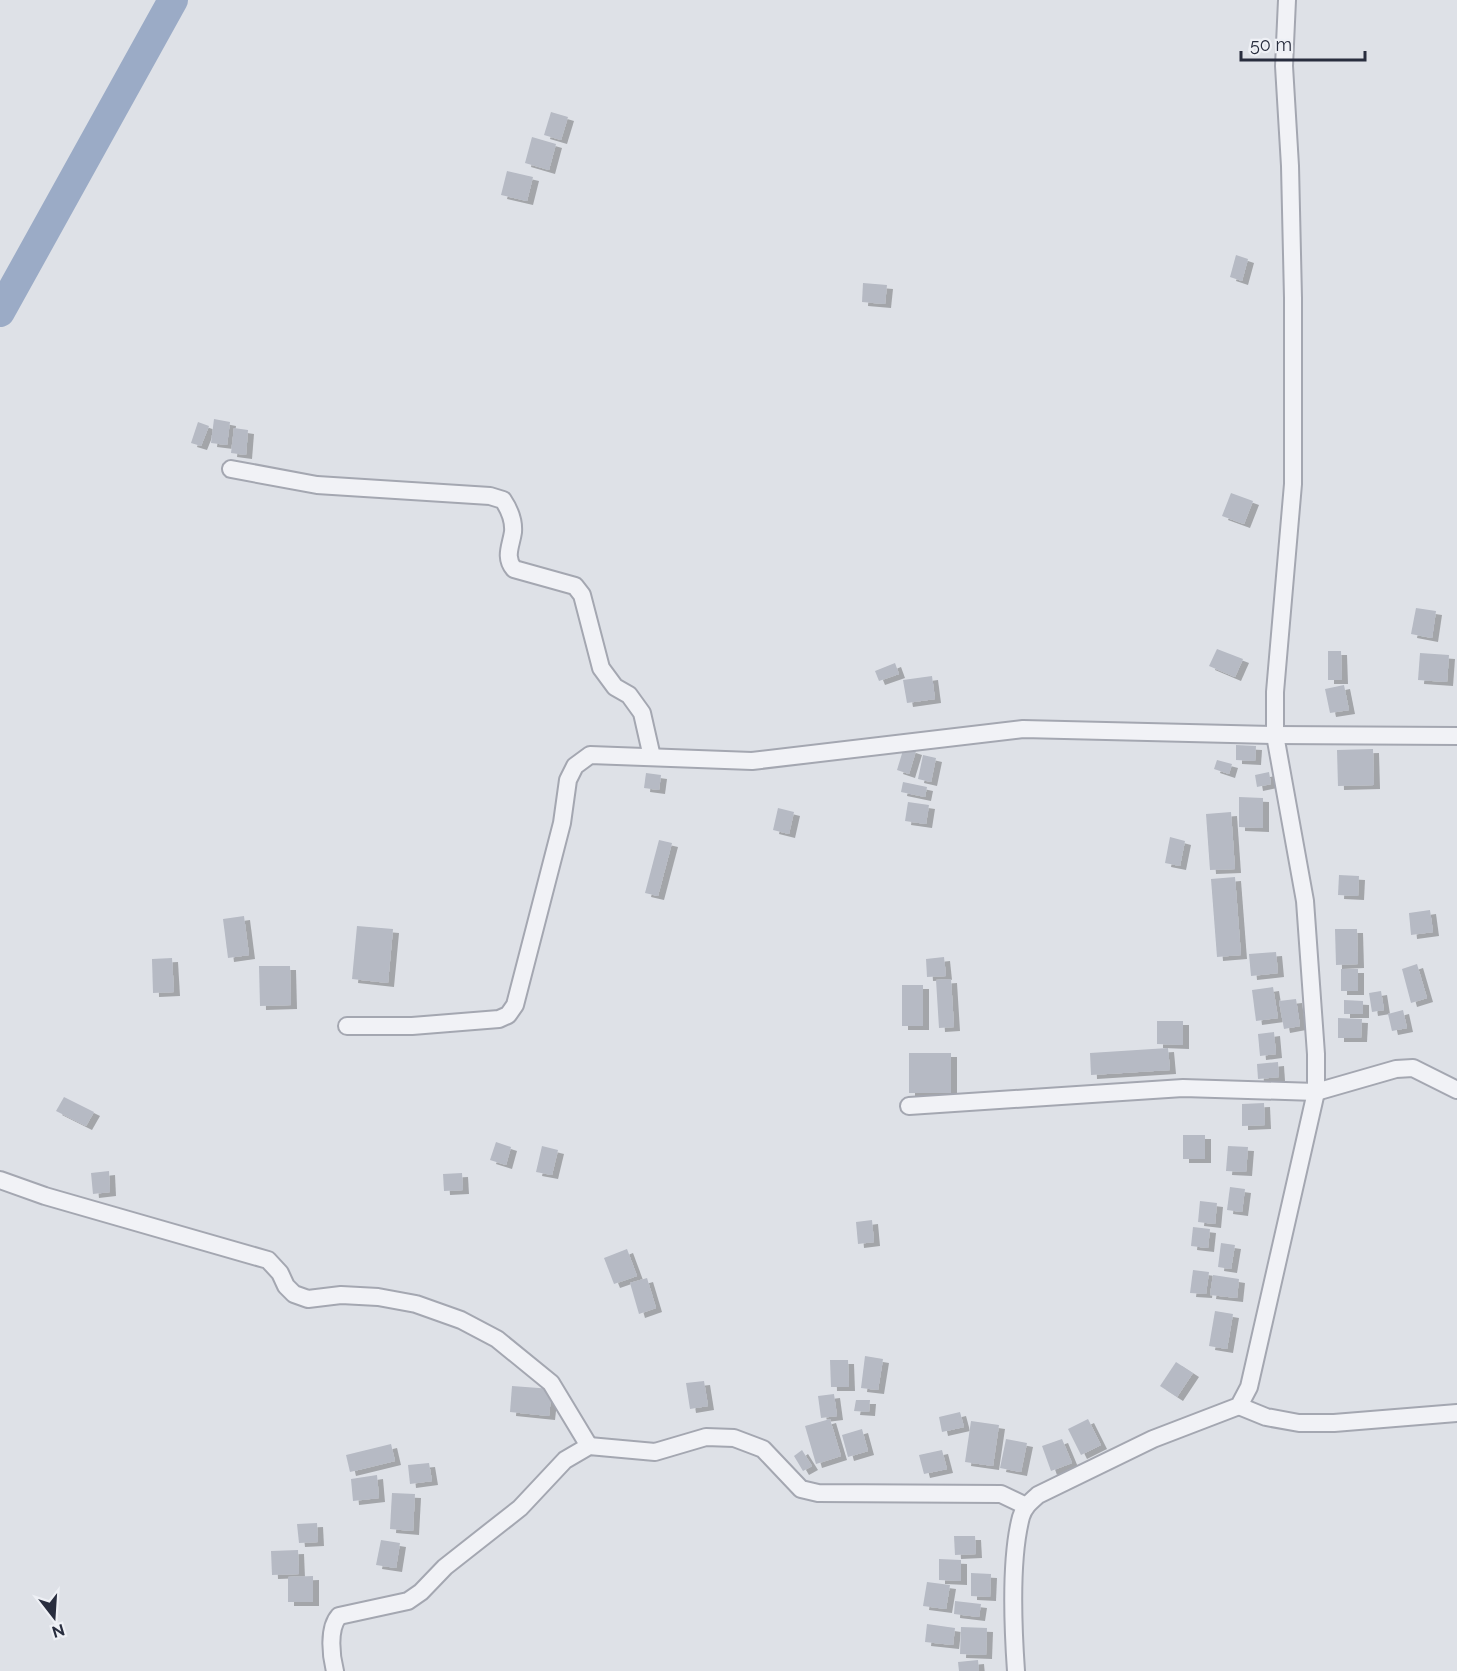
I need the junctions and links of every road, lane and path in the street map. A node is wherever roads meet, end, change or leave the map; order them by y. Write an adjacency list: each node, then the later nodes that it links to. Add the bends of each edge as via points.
1 (1287, 0): 3 (street, via 1284,66 1293,298 1293,484 1275,692)
2 (231, 469): 5 (street, via 317,485 503,500 510,511 513,529 509,563 514,569 575,586 582,594 601,668 642,713)
3 (1275, 735): 4 (street); 5 (street, via 1023,729 752,761); 8 (street, via 1305,901)
4 (1457, 736)
5 (652, 757): 6 (street, via 590,755 575,766 568,780 545,894 515,1005 508,1015 412,1026)
6 (347, 1026)
7 (1457, 1090): 8 (street, via 1413,1068 1396,1069)
8 (1316, 1092): 9 (street, via 1182,1088); 11 (street, via 1249,1387)
9 (909, 1106)
10 (0, 1180): 13 (street, via 56,1200 268,1260 294,1294 308,1299 341,1295 378,1297 416,1304 461,1320 497,1339 551,1383)
11 (1239, 1406): 12 (street, via 1266,1417 1299,1423); 14 (street, via 1153,1439 1038,1495)
12 (1457, 1413)
13 (589, 1446): 14 (street, via 655,1452 706,1437 734,1438 763,1449 801,1489 819,1493 1001,1494); 15 (street, via 565,1460 520,1508 415,1596 339,1616 334,1621 331,1656)
14 (1026, 1506): 16 (street, via 1015,1555)
15 (335, 1671)
16 (1016, 1671)

